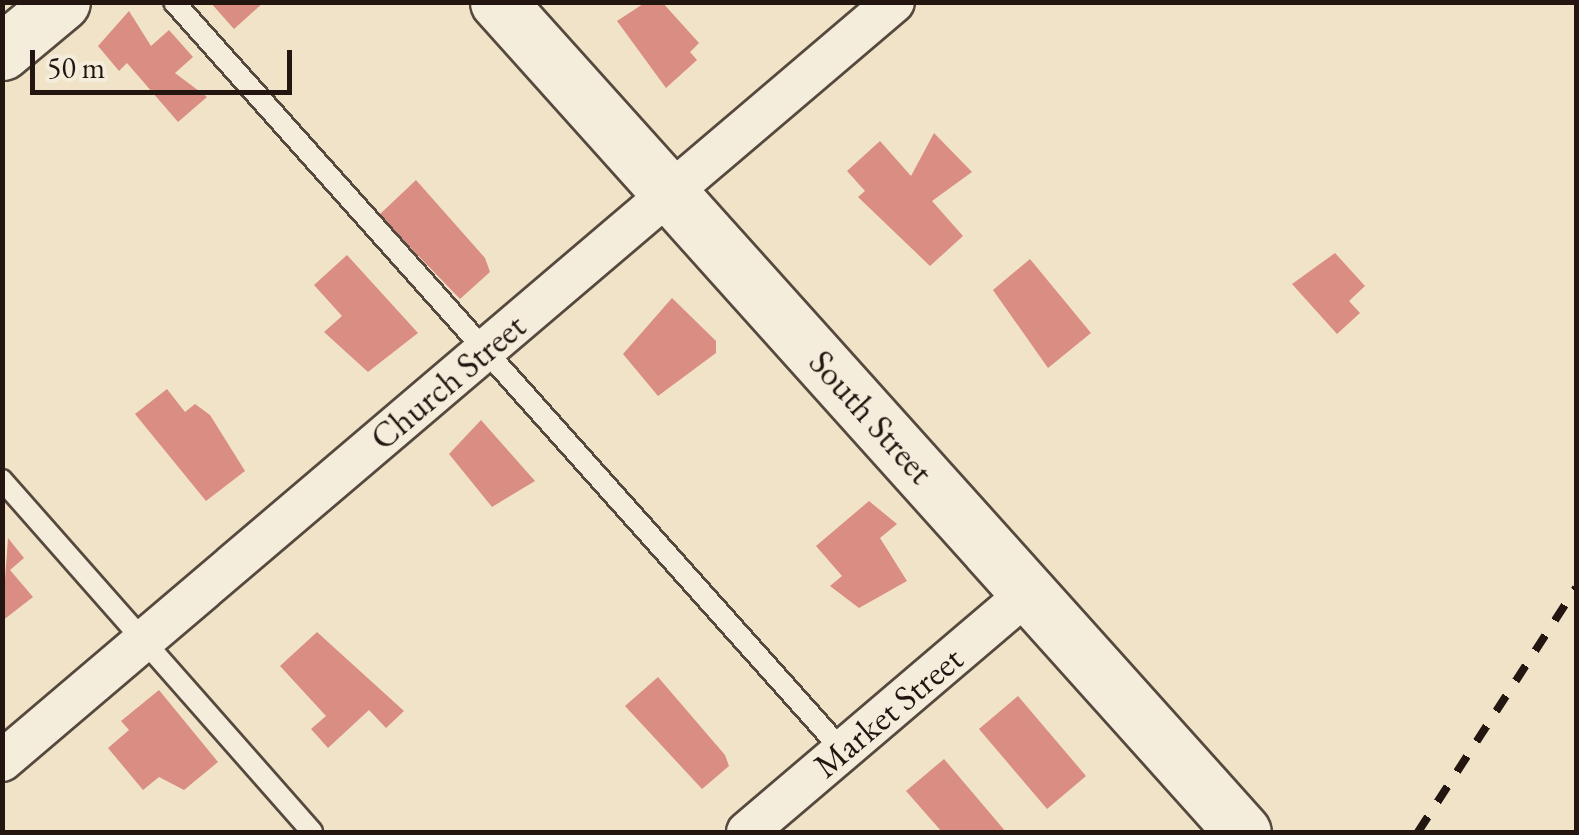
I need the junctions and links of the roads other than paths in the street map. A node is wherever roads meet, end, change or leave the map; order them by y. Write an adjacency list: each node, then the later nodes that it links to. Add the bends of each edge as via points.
1 (62, 2): 5 (street)
2 (174, 2): 7 (lane)
3 (498, 2): 6 (street, South Street)
4 (894, 2): 6 (street, Church Street)
5 (2, 52)
6 (669, 193): 7 (street, Church Street); 9 (street, South Street)
7 (486, 350): 10 (street, Church Street); 11 (lane, via 686,586)
8 (2, 480): 10 (lane)
9 (1028, 593): 11 (street, Market Street); 15 (street, South Street)
10 (144, 641): 12 (street, Church Street); 13 (lane)
11 (843, 751): 14 (street, Market Street)
12 (2, 761)
13 (312, 832)
14 (747, 832)
15 (1243, 832)

